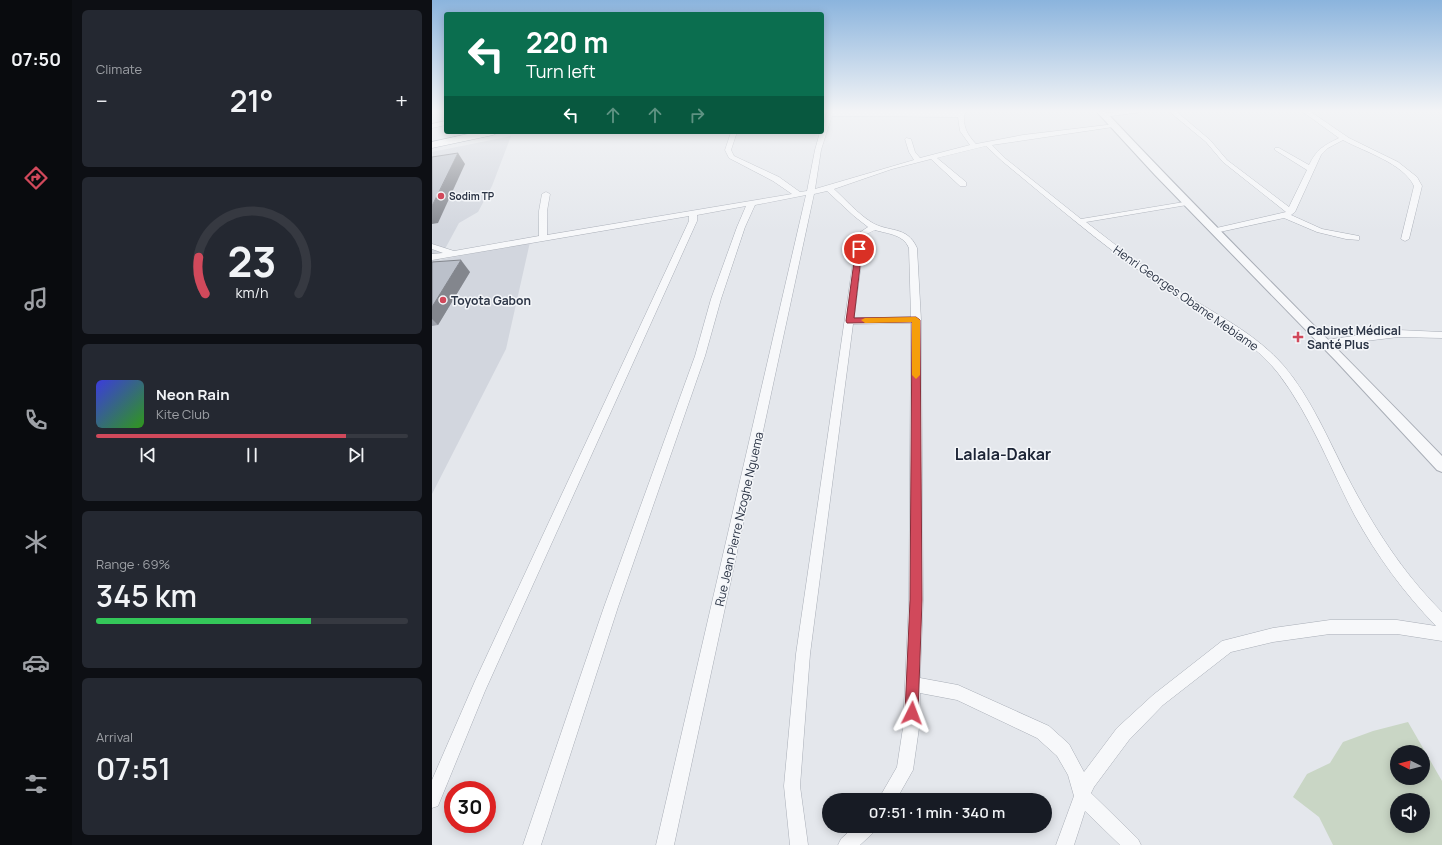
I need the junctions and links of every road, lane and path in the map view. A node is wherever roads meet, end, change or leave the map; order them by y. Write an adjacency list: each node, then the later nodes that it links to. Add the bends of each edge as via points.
1 (729, 151): 18 (street, via 731,157 776,179)
2 (818, 151): 16 (street, Rue Jean Pierre Nzoghe Nguema)
3 (912, 151): 12 (street)
4 (953, 151): 11 (street)
5 (995, 151): 23 (street, Henri Georges Obame Mebiame)
6 (1138, 151): 20 (street)
7 (1217, 151): 22 (street)
8 (1281, 151): 13 (street)
9 (1321, 151): 13 (street)
10 (1373, 151): 28 (street, via 1416,180 1418,186)
11 (932, 157): 12 (street); 14 (street)
12 (918, 161): 15 (street)
13 (1310, 169): 22 (street)
14 (962, 184)
15 (829, 188): 16 (street); 24 (street)
16 (811, 192): 18 (street); 45 (street, Rue Jean Pierre Nzoghe Nguema)
17 (546, 194): 26 (street)
18 (799, 195): 19 (street)
19 (752, 202): 21 (street); 44 (street, via 716,300 700,356 611,607)
20 (1187, 203): 23 (street); 25 (street)
21 (693, 212): 26 (street); 42 (street, via 693,221 480,686)
22 (1288, 214): 25 (street); 27 (street, via 1310,229)
23 (1081, 221): 37 (street, Henri Georges Obame Mebiame, via 1166,286 1248,338 1271,359 1303,402 1352,497 1386,553 1414,592)
24 (874, 227): 32 (street, via 905,236 912,243); 33 (street, via 863,234 859,249)
25 (1215, 231): 35 (street)
26 (543, 238): 30 (street)
27 (1356, 238)
28 (1405, 239)
29 (432, 246): 30 (street)
30 (454, 253): 31 (street)
31 (432, 257)
32 (916, 320): 33 (street); 39 (street, via 916,600)
33 (850, 321): 46 (street, via 803,654 792,786)
34 (1442, 335): 35 (street, via 1387,334)
35 (1325, 343): 36 (street)
36 (1441, 465)
37 (1442, 622)
38 (1442, 634): 41 (street, via 1397,627 1330,627 1273,635 1227,646 1158,700 1123,734 1087,782)
39 (913, 684): 40 (street, via 911,728 905,770); 41 (street, via 958,693 1043,732 1063,750 1070,761 1076,772)
40 (890, 793)
41 (1082, 796): 48 (street); 49 (street)
42 (432, 800)
43 (860, 833): 47 (street)
44 (532, 845)
45 (665, 845)
46 (799, 845)
47 (847, 845)
48 (1065, 845)
49 (1132, 845)

